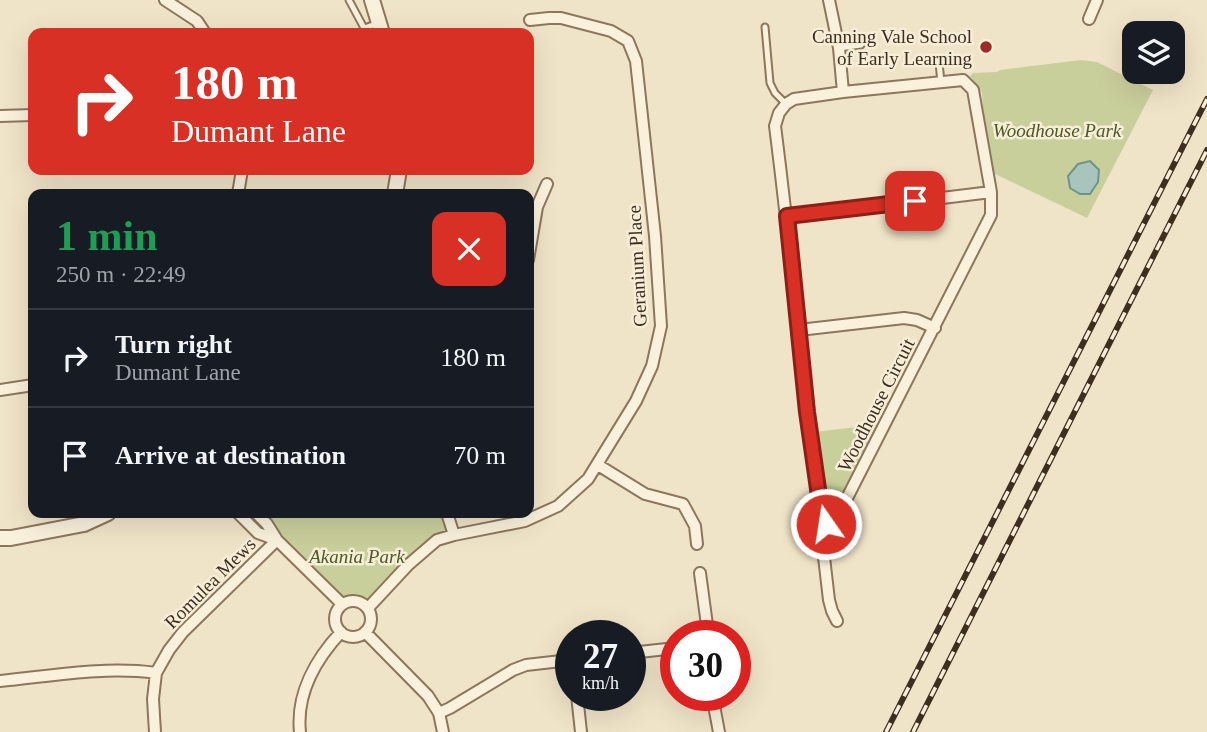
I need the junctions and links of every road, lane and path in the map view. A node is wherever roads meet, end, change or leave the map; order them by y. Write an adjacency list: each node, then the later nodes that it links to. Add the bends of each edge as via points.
1 (165, 0): 9 (street)
2 (349, 0): 10 (lane, via 364,28)
3 (1097, 0): 6 (street)
4 (372, 1): 10 (street)
5 (830, 1): 12 (street)
6 (1089, 19)
7 (530, 20): 27 (street, Geranium Place, via 561,18 611,32 628,41 636,61 661,326 652,366)
8 (765, 27): 16 (lane, via 770,83)
9 (202, 28)
10 (380, 28)
11 (861, 45): 12 (lane)
12 (839, 48): 15 (street)
13 (939, 63): 14 (lane)
14 (941, 82): 15 (street, Woodhouse Circuit); 20 (street, Woodhouse Circuit, via 963,80 973,90)
15 (843, 92): 16 (street, Woodhouse Circuit)
16 (786, 104): 21 (street, Woodhouse Circuit, via 775,126)
17 (28, 115): 18 (street)
18 (0, 116)
19 (547, 184): 22 (street)
20 (991, 192): 21 (street); 23 (street, Woodhouse Circuit, via 992,215)
21 (787, 216): 24 (street, Woodhouse Circuit)
22 (534, 225)
23 (935, 328): 24 (street, via 904,318); 28 (street, Woodhouse Circuit, via 845,502)
24 (799, 330): 28 (street, Woodhouse Circuit, via 819,496)
25 (28, 386): 26 (street)
26 (0, 390)
27 (598, 465): 29 (street, Geranium Place, via 558,506); 38 (street, via 645,494 683,504 695,526)
28 (829, 509): 43 (street, via 822,540 829,600)
29 (534, 517)
30 (97, 518): 36 (street)
31 (243, 518): 37 (street, via 258,533)
32 (261, 518): 37 (street)
33 (449, 518): 35 (street)
34 (532, 518): 35 (street, Geranium Place)
35 (454, 534): 41 (street, Geranium Place, via 437,540)
36 (0, 538)
37 (277, 540): 40 (street); 47 (street, Romulea Mews, via 183,632)
38 (697, 544)
39 (701, 573): 42 (street)
40 (342, 604): 41 (street, via 354,600); 44 (street, via 335,619)
41 (368, 608): 45 (street, via 372,618)
42 (706, 620)
43 (837, 621)
44 (341, 632): 45 (street, via 354,637); 53 (street, via 313,670 300,708)
45 (365, 632): 51 (street)
46 (555, 662): 51 (street, via 513,670)
47 (156, 673): 48 (street, via 104,671); 52 (street, Romulea Mews)
48 (0, 681)
49 (579, 711): 55 (street)
50 (715, 711): 56 (street)
51 (439, 713): 54 (street)
52 (155, 732)
53 (300, 732)
54 (443, 732)
55 (581, 732)
56 (719, 732)

